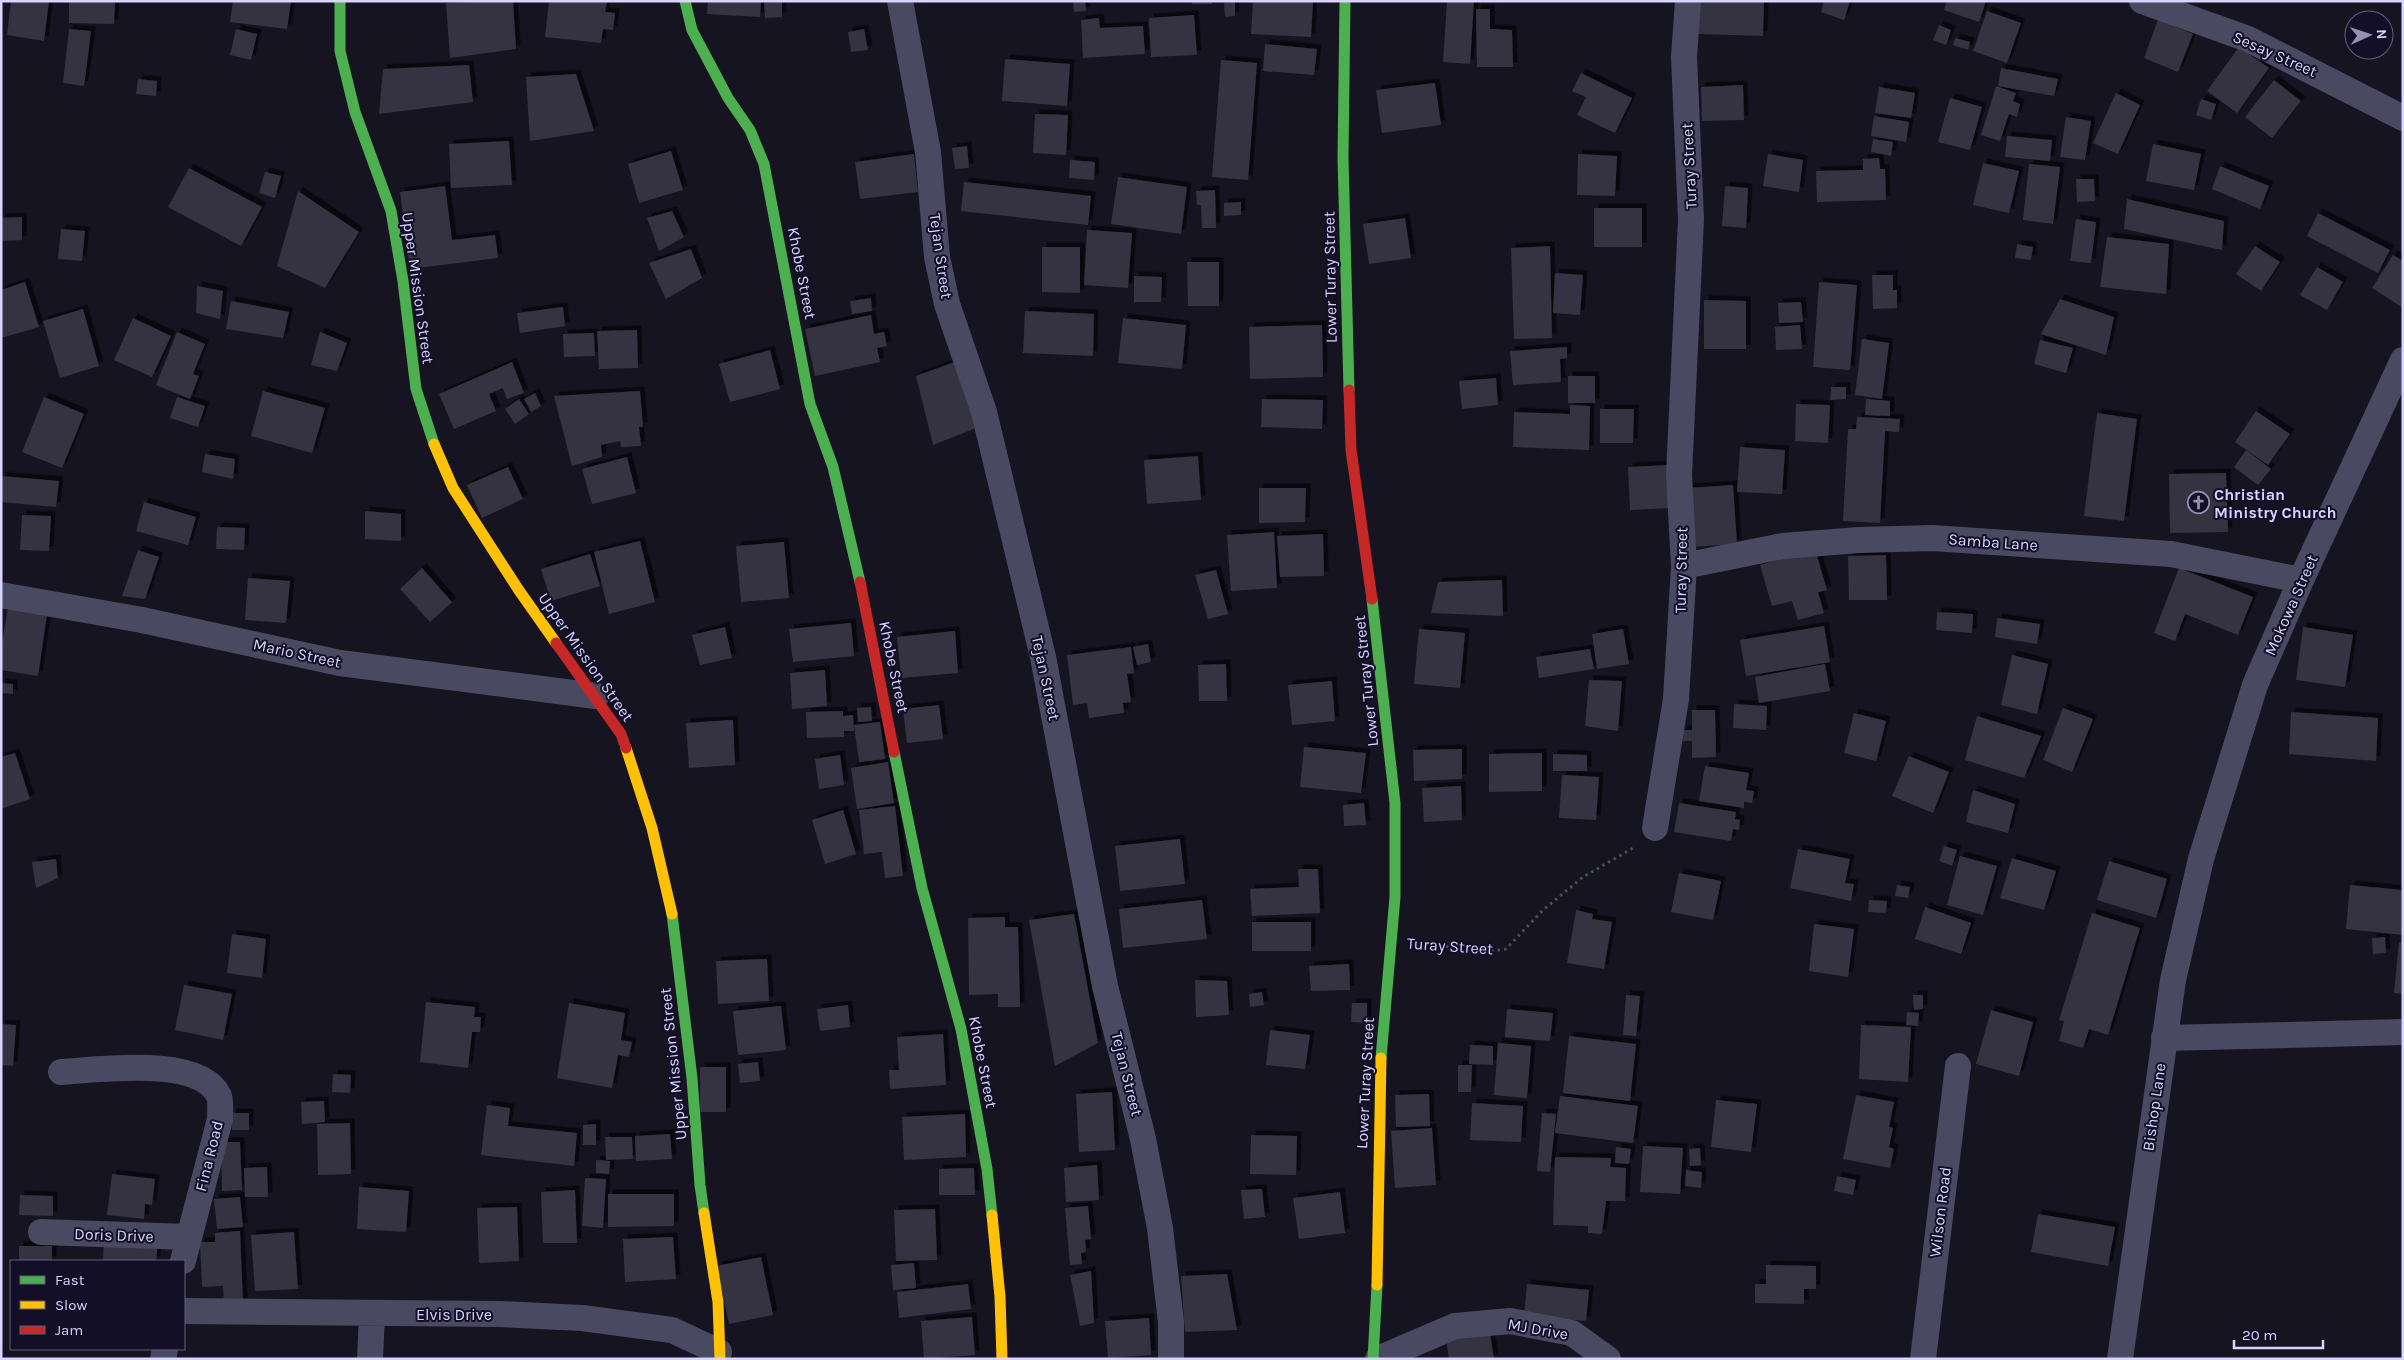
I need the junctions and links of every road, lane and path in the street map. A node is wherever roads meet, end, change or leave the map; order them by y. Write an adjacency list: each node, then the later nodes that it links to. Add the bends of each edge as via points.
1 (340, 1): 12 (street, Upper Mission Street, via 340,51 355,112 391,211 404,281 416,389 430,435 453,488 518,589)
2 (686, 1): 26 (street, Khobe Street, via 692,30 728,98 750,130 764,164 810,404 833,467 850,534 922,888 961,1029 987,1169 1000,1297)
3 (900, 1): 27 (street, Tejan Street, via 928,152 938,257 947,304 984,412 1043,657 1105,986 1143,1139 1160,1228 1171,1322)
4 (1344, 1): 15 (street, Lower Turay Street, via 1351,450 1370,579 1395,803)
5 (1688, 1): 9 (street, Turay Street, via 1684,57 1691,219 1679,475)
6 (2142, 1): 7 (street, Sesay Street, via 2248,39)
7 (2403, 118)
8 (2403, 360): 10 (street, Mokowa Street)
9 (1684, 566): 10 (street, Samba Lane, via 1783,546 1932,538 2171,554); 13 (street, Turay Street, via 1676,699)
10 (2301, 580): 14 (street, Mokowa Street, via 2255,685)
11 (1, 595): 12 (street, Mario Street, via 142,620 340,662)
12 (596, 696): 24 (street, Upper Mission Street, via 621,734 652,828 675,927 700,1185 718,1302)
13 (1655, 828): 15 (path, Turay Street, via 1646,842 1583,877 1543,910 1506,948 1492,951)
14 (2201, 858): 17 (street, Bishop Lane, via 2173,980)
15 (1390, 942): 28 (street, Lower Turay Street, via 1379,1076 1377,1291)
16 (2403, 1032): 17 (street)
17 (2164, 1038): 32 (street, Bishop Lane)
18 (1958, 1066): 31 (street, Wilson Road)
19 (61, 1072): 21 (street, Fina Road, via 154,1068 189,1072 209,1083 220,1096 220,1118)
20 (41, 1232): 21 (street, Doris Drive)
21 (186, 1249)
22 (185, 1311): 23 (street, Elvis Drive)
23 (372, 1314): 24 (street, Elvis Drive, via 582,1318 672,1330); 25 (street)
24 (720, 1355)
25 (370, 1359)
26 (1002, 1359)
27 (1171, 1359)
28 (1373, 1359)
29 (1378, 1359): 30 (street, MJ Drive, via 1455,1326 1510,1321 1572,1333)
30 (1608, 1359)
31 (1923, 1359)
32 (2120, 1359)

